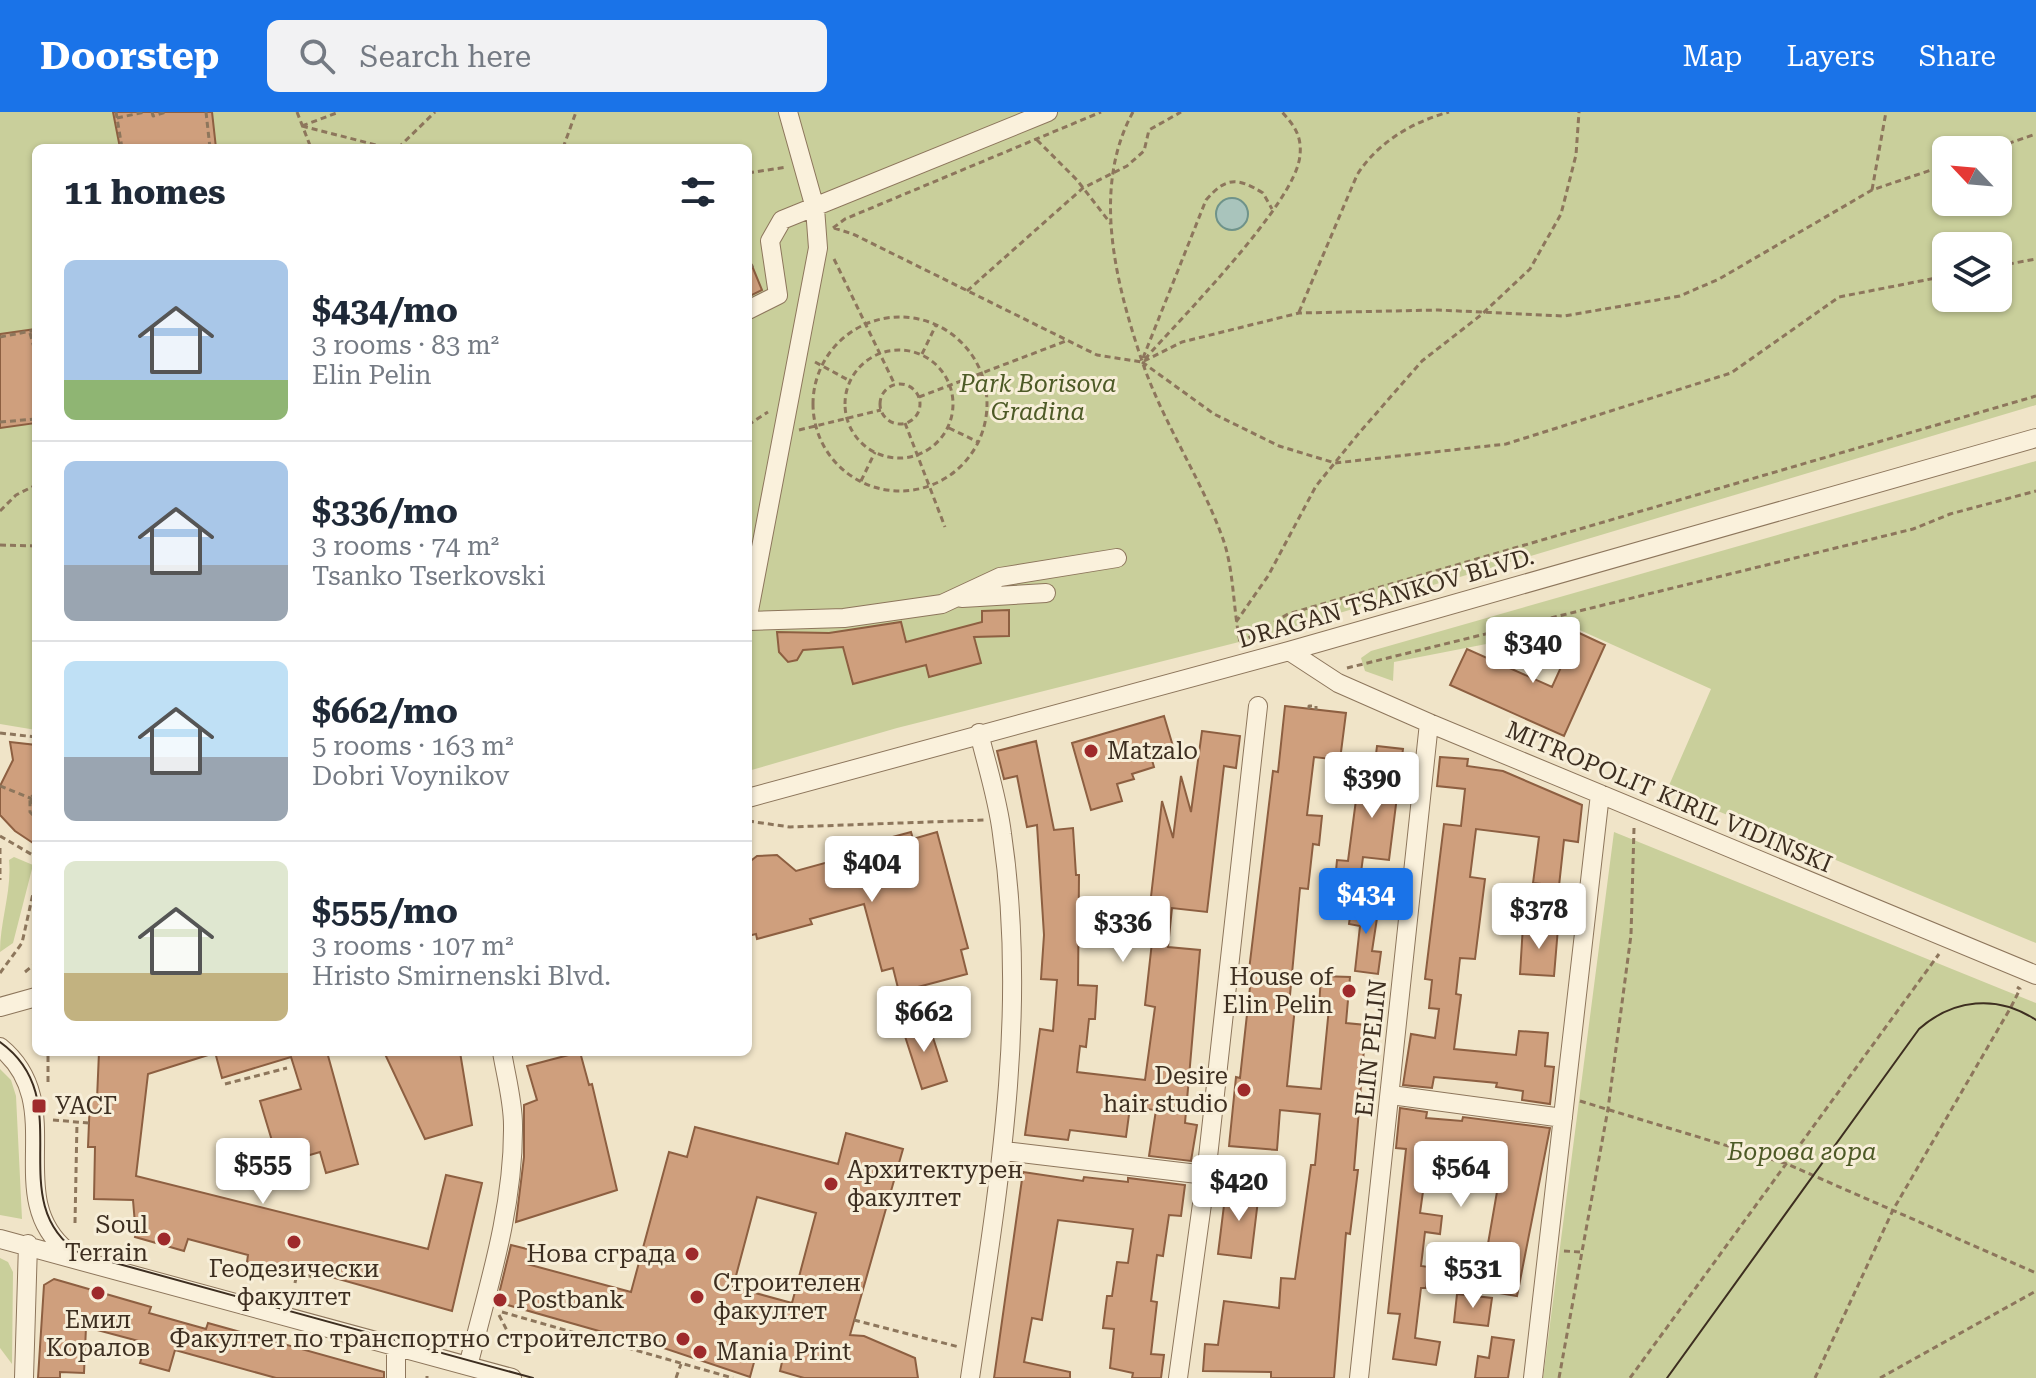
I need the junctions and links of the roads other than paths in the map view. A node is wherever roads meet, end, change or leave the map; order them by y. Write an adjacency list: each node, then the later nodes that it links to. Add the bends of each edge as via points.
1 (788, 112): 3 (street)
2 (1048, 112): 3 (street)
3 (822, 220): 4 (street, via 782,220 774,228 770,241 778,295); 8 (street)
4 (752, 308)
5 (2036, 438): 11 (street, DRAGAN TSANKOV BLVD.)
6 (1117, 558): 9 (street, via 1000,577)
7 (1046, 593): 9 (street)
8 (752, 598)
9 (962, 598): 10 (street, via 844,618)
10 (752, 619)
11 (1289, 651): 13 (street, MITROPOLIT KIRIL VIDINSKI, via 1338,683); 14 (street, DRAGAN TSANKOV BLVD.)
12 (1258, 706): 25 (street)
13 (1429, 723): 15 (street, MITROPOLIT KIRIL VIDINSKI); 22 (street, ELIN PELIN)
14 (979, 733): 16 (street, DRAGAN TSANKOV BLVD.); 24 (street, via 1000,820 1014,979)
15 (1600, 794): 17 (street, MITROPOLIT KIRIL VIDINSKI); 23 (street)
16 (752, 797)
17 (2036, 975)
18 (32, 998): 19 (street)
19 (0, 1007)
20 (0, 1047): 28 (street, via 19,1066 32,1094 35,1209 51,1237)
21 (503, 1056): 30 (street, via 513,1123 511,1171 501,1234)
22 (1391, 1095): 23 (street); 36 (street, ELIN PELIN)
23 (1563, 1118): 37 (street)
24 (1004, 1151): 25 (street); 34 (street)
25 (1206, 1175): 35 (street)
26 (0, 1239): 27 (street)
27 (28, 1244): 28 (street); 31 (street)
28 (77, 1257): 29 (street)
29 (396, 1346): 30 (street); 32 (street)
30 (458, 1369): 33 (street)
31 (24, 1378)
32 (396, 1378)
33 (512, 1378)
34 (970, 1378)
35 (1178, 1378)
36 (1359, 1378)
37 (1533, 1378)

